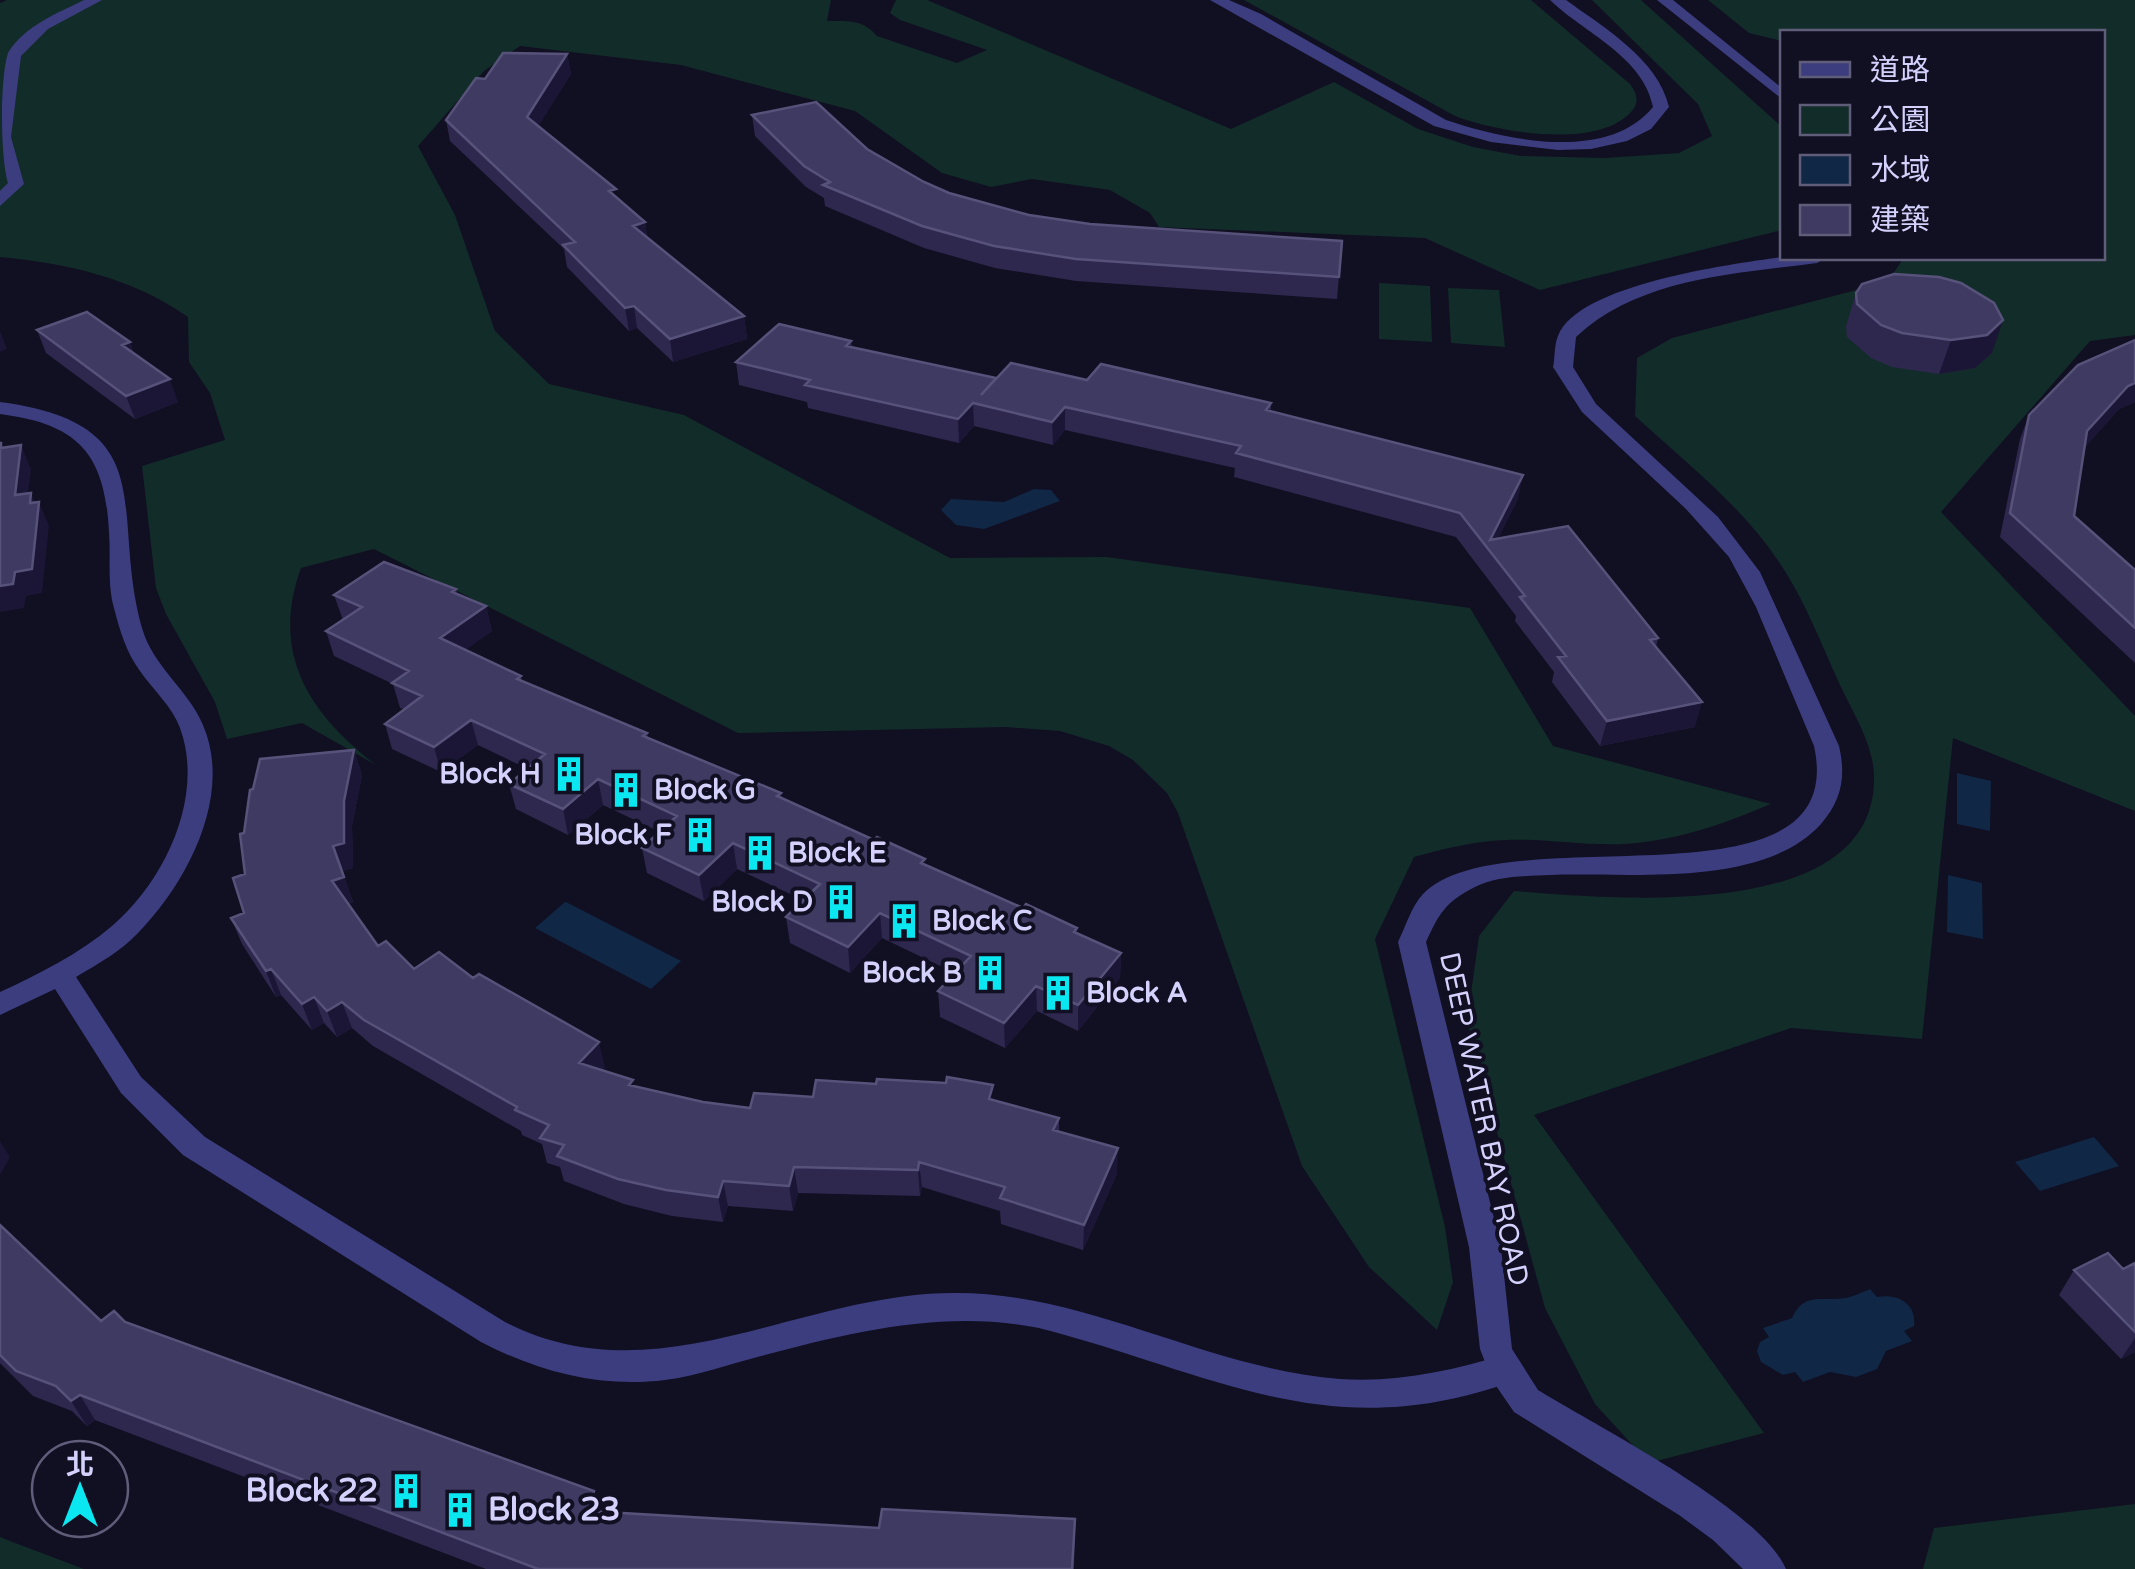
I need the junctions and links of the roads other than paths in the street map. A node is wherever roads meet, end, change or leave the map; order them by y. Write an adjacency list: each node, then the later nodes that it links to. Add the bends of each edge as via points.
1 (94, 0): 6 (street, via 35,31 14,55 3,137 16,184)
2 (1217, 0): 3 (street, via 1473,135 1576,144 1628,134 1650,122 1661,107 1658,91 1611,41)
3 (1557, 0)
4 (1664, 0): 5 (street)
5 (1780, 93)
6 (0, 200)
7 (1805, 260): 11 (street, DEEP WATER BAY ROAD, via 1620,295 1577,322 1564,347 1568,377 1589,408 1688,498 1744,565 1820,730 1830,769 1821,806 1769,849 1713,863 1493,869 1439,891 1416,923 1414,962 1485,1248)
8 (0, 408): 9 (street, via 54,418 100,448 120,526 121,593 136,646 191,725 202,763 194,818 166,878 128,928)
9 (59, 972): 10 (street); 11 (street, via 132,1084 194,1146 492,1332 559,1361 633,1369 669,1365 891,1313 989,1306 1038,1313 1324,1393 1414,1392)
10 (0, 1004)
11 (1504, 1370): 12 (street, DEEP WATER BAY ROAD, via 1526,1401 1691,1503)
12 (1768, 1569)

